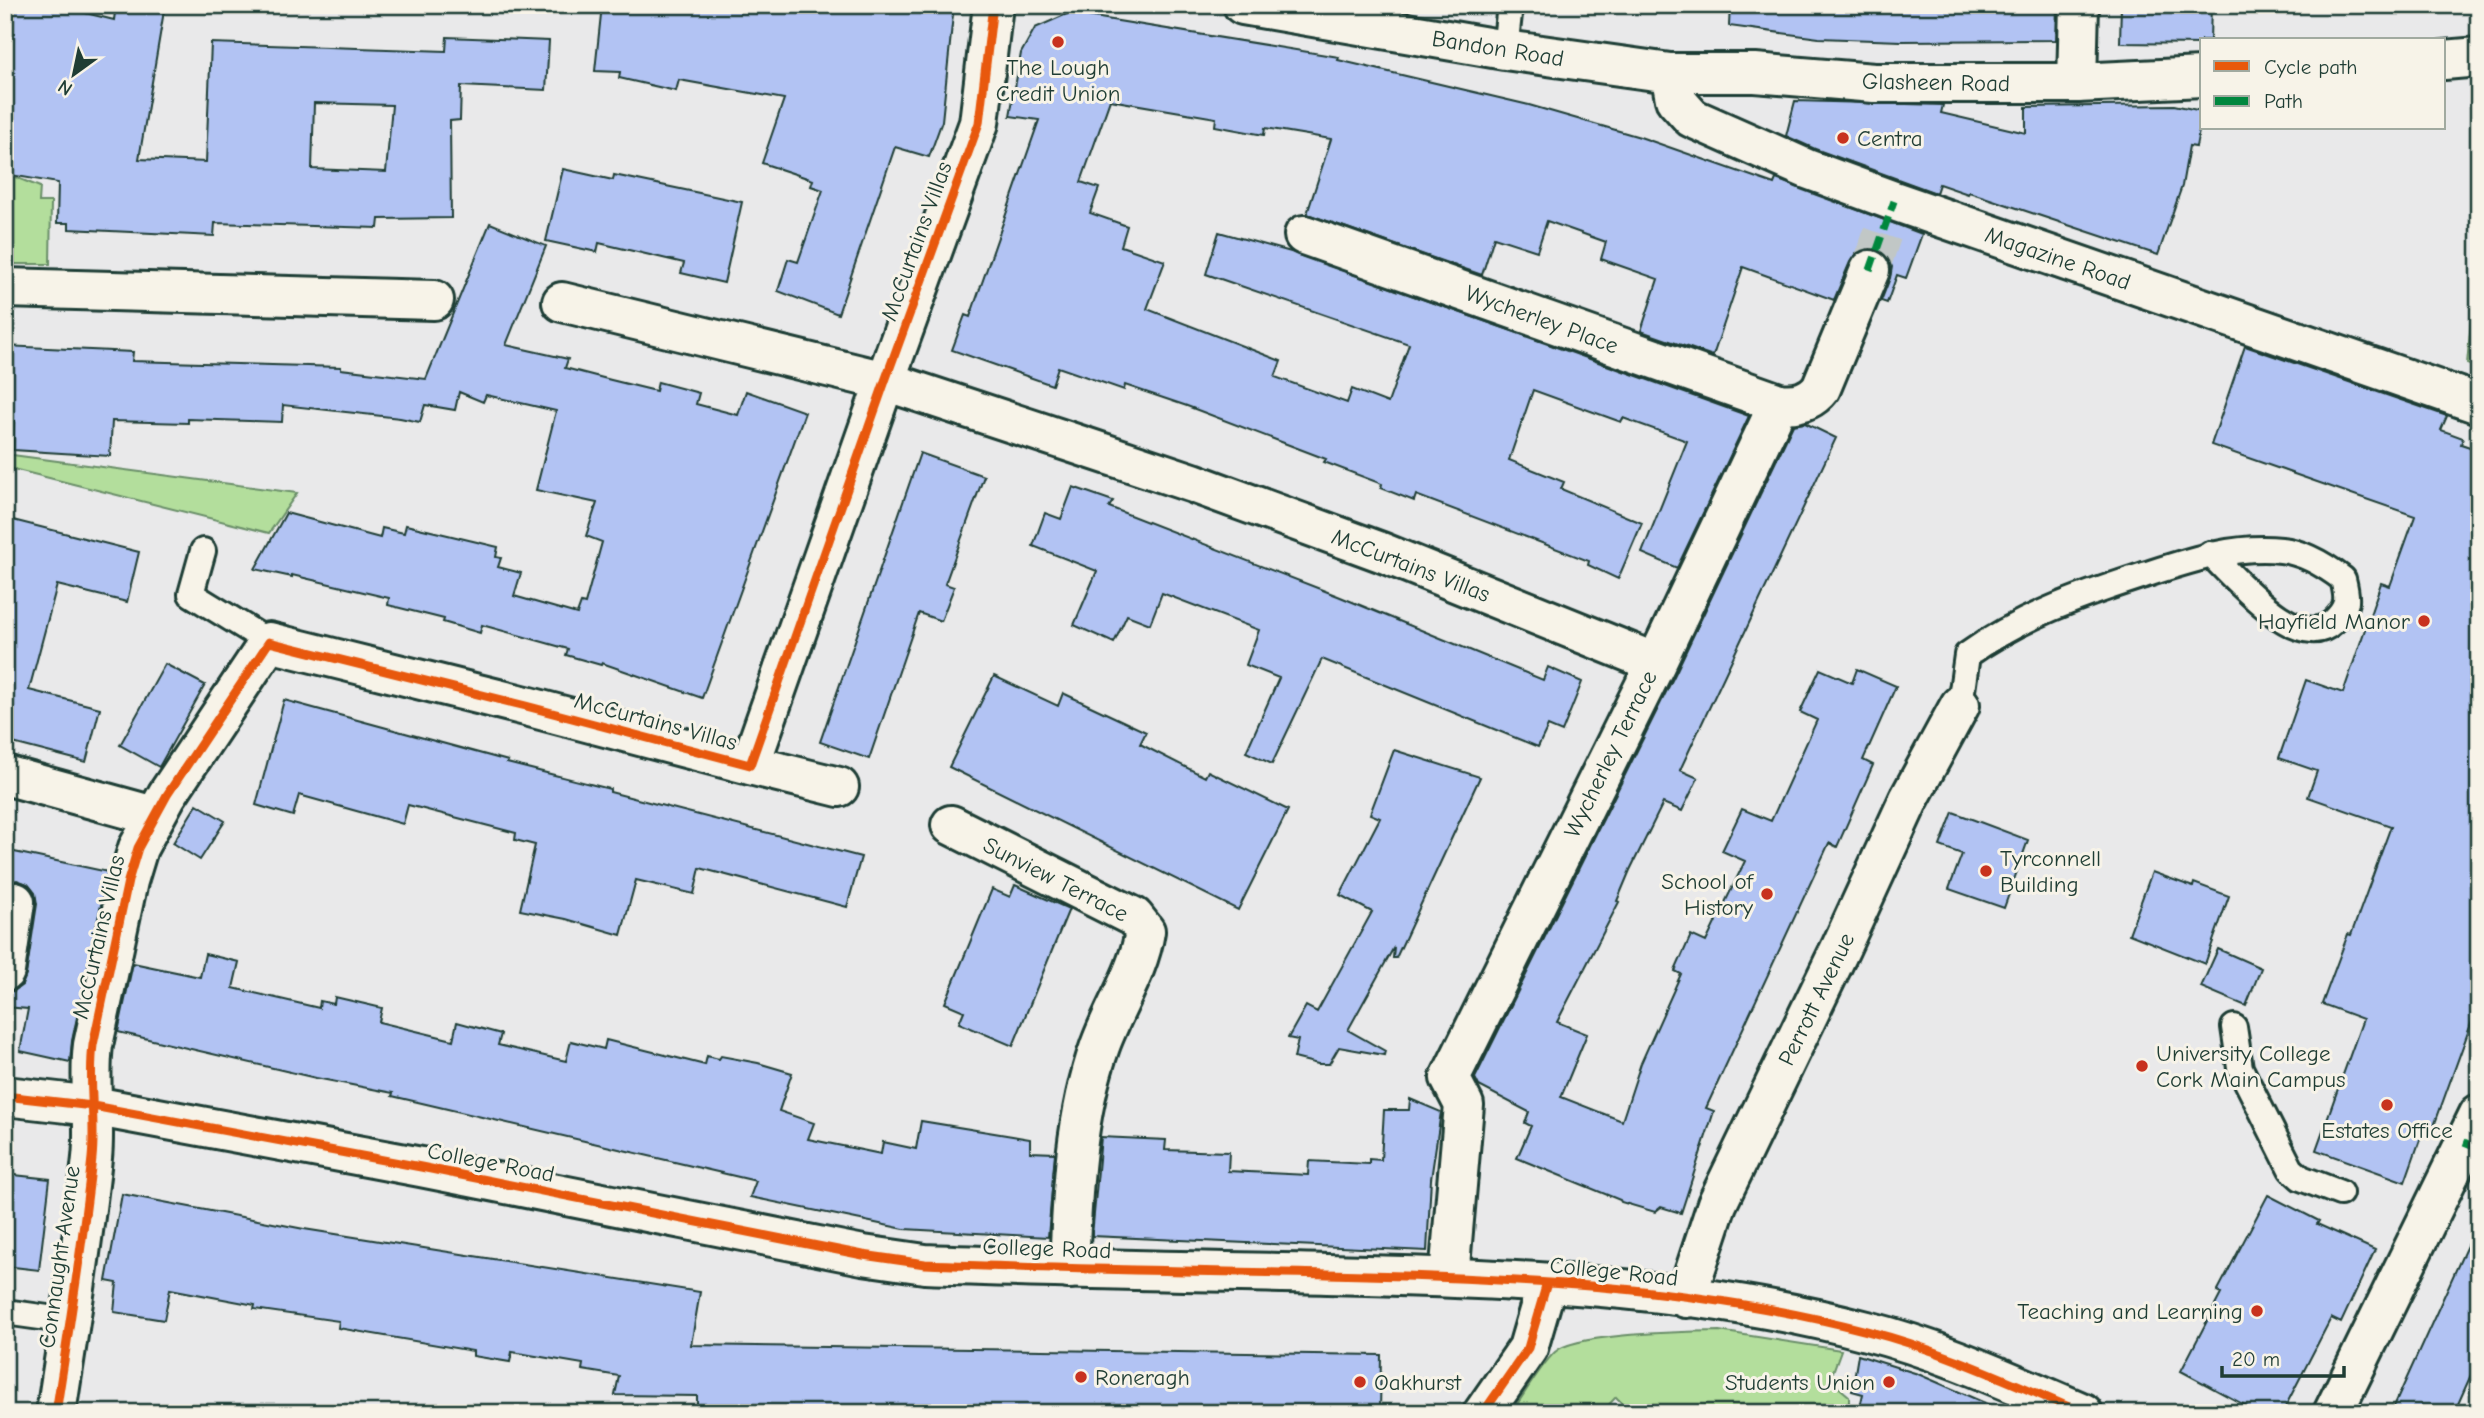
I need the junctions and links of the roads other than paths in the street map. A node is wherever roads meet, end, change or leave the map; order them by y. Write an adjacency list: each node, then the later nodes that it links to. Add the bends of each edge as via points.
1 (993, 5): 16 (street, McCurtains Villas, via 979,124)
2 (1243, 5): 5 (street, Bandon Road)
3 (1510, 5): 5 (lane)
4 (2079, 5): 10 (street)
5 (1505, 50): 8 (street, Bandon Road)
6 (2479, 57): 7 (street)
7 (2446, 60)
8 (1670, 73): 10 (street, Glasheen Road, via 1755,73 1874,83); 18 (street, Magazine Road, via 1675,99 1692,118 1807,169)
9 (2200, 77): 10 (street, Glasheen Road)
10 (2077, 83)
11 (1304, 235): 17 (street, Wycherley Place)
12 (1870, 270): 17 (street, via 1821,388 1799,403)
13 (5, 288): 14 (street)
14 (434, 300)
15 (562, 302): 16 (street, McCurtains Villas)
16 (885, 381): 22 (street, McCurtains Villas, via 1227,495 1391,555); 24 (street, McCurtains Villas)
17 (1779, 403): 22 (street, Wycherley Terrace)
18 (2479, 404)
19 (203, 551): 21 (lane, via 191,594)
20 (2210, 554): 20 (lane, via 2288,623 2316,630 2330,625 2344,611 2343,579 2323,564 2284,550 2245,548); 23 (lane, via 2069,600 2007,629 1967,655)
21 (269, 642): 24 (street, McCurtains Villas); 27 (street, McCurtains Villas)
22 (1656, 663): 37 (street, Wycherley Terrace, via 1450,1078 1464,1105)
23 (1960, 705): 39 (street, Perrott Avenue, via 1909,799 1717,1204)
24 (750, 765): 26 (street, McCurtains Villas)
25 (5, 775): 27 (street)
26 (839, 787)
27 (154, 817): 33 (street, McCurtains Villas, via 128,881 96,1031 90,1071)
28 (951, 825): 36 (street, Sunview Terrace, via 1134,917 1145,931 1142,951 1100,1046 1080,1118)
29 (15, 902): 30 (street)
30 (5, 971)
31 (2234, 1027): 35 (lane, via 2240,1068 2291,1169)
32 (5, 1096): 33 (street, College Road)
33 (93, 1106): 36 (street, College Road, via 863,1255 925,1264); 41 (street, Connaught Avenue, via 92,1155)
34 (2479, 1114): 45 (street)
35 (2340, 1194)
36 (1069, 1269): 37 (street, College Road)
37 (1448, 1277): 38 (street, College Road)
38 (1546, 1283): 39 (street, College Road); 43 (street, via 1528,1348)
39 (1686, 1298): 44 (street, College Road, via 1868,1331 1953,1359)
40 (5, 1312): 41 (lane)
41 (69, 1321): 42 (street, Connaught Avenue)
42 (56, 1413)
43 (1483, 1413)
44 (2083, 1413)
45 (2333, 1413)

